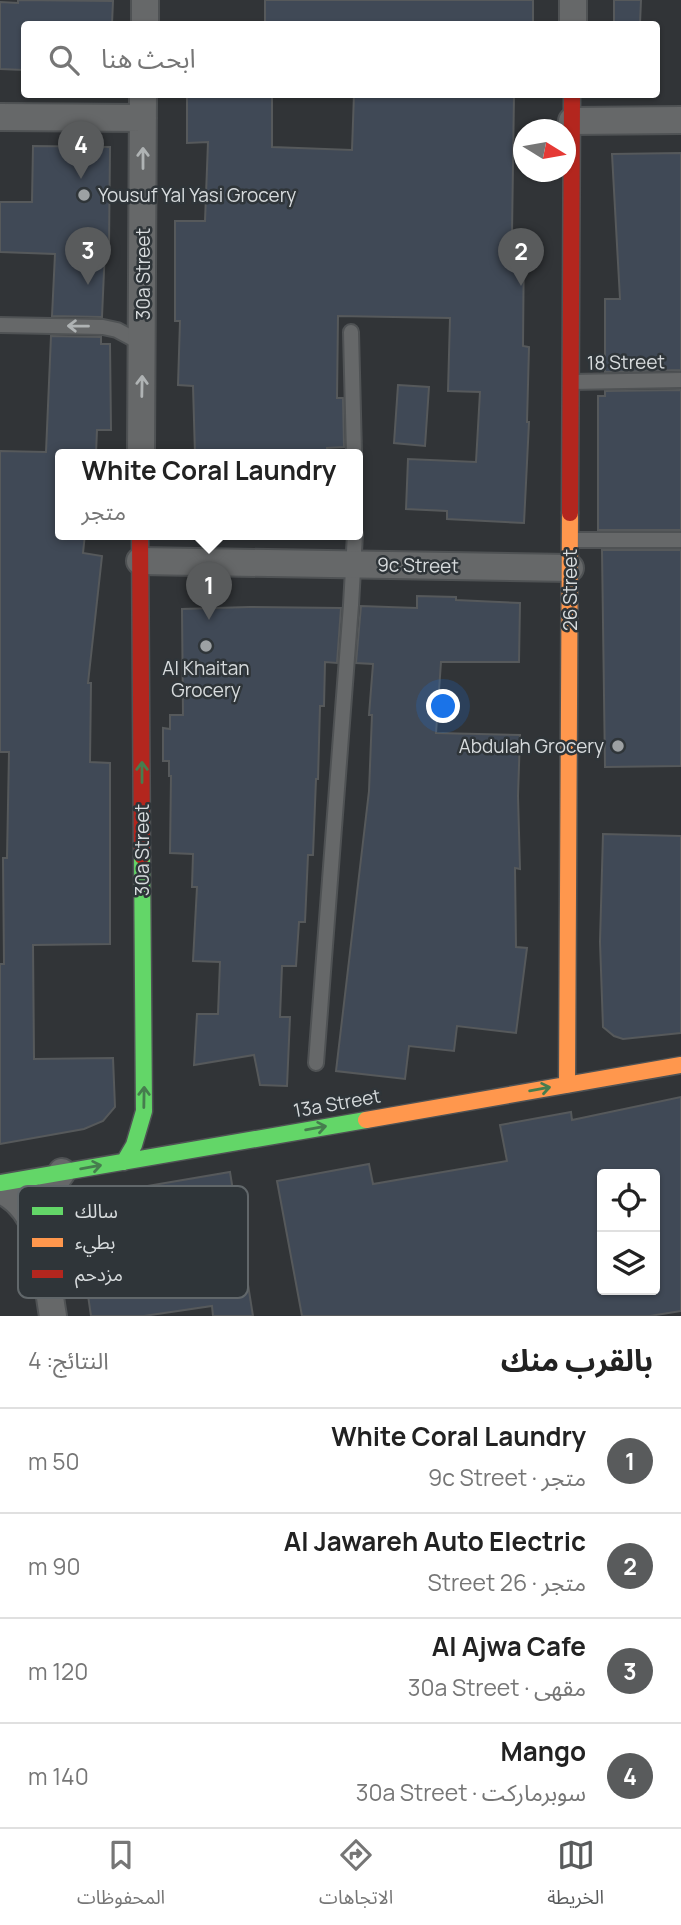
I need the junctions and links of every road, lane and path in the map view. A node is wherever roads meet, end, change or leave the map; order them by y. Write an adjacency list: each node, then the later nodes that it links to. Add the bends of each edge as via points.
1 (145, 0): 3 (street)
2 (573, 0): 4 (street)
3 (145, 21)
4 (573, 21)
5 (572, 98): 8 (street, 26 Street)
6 (143, 106): 7 (street); 14 (street, 30a Street, one-way to 6)
7 (0, 117)
8 (572, 119)
9 (681, 120): 10 (street)
10 (576, 121)
11 (572, 182): 16 (street, 26 Street)
12 (0, 325): 14 (lane, one-way to 12, via 103,327)
13 (351, 332): 18 (lane)
14 (143, 344): 17 (street, 30a Street, one-way to 14)
15 (681, 380): 16 (lane, 18 Street)
16 (571, 382): 21 (street, 26 Street)
17 (141, 449)
18 (354, 449)
19 (140, 540): 23 (street, 30a Street)
20 (355, 540): 24 (lane)
21 (570, 540): 22 (lane); 25 (street, 26 Street)
22 (681, 540)
23 (140, 561): 24 (street, 9c Street); 29 (street, 30a Street, one-way to 23, via 140,1128 144,1092)
24 (354, 564): 25 (street, 9c Street); 26 (lane)
25 (570, 568): 28 (street, 26 Street)
26 (316, 1063)
27 (681, 1065): 28 (street, 13a Street)
28 (567, 1085): 29 (street, 13a Street, one-way to 28)
29 (124, 1161): 30 (street, 13a Street, one-way to 29)
30 (62, 1172): 31 (street, 13a Street); 32 (street)
31 (0, 1183)
32 (51, 1186)
33 (0, 1190): 34 (street)
34 (18, 1203)
35 (50, 1298): 36 (street)
36 (53, 1316)

